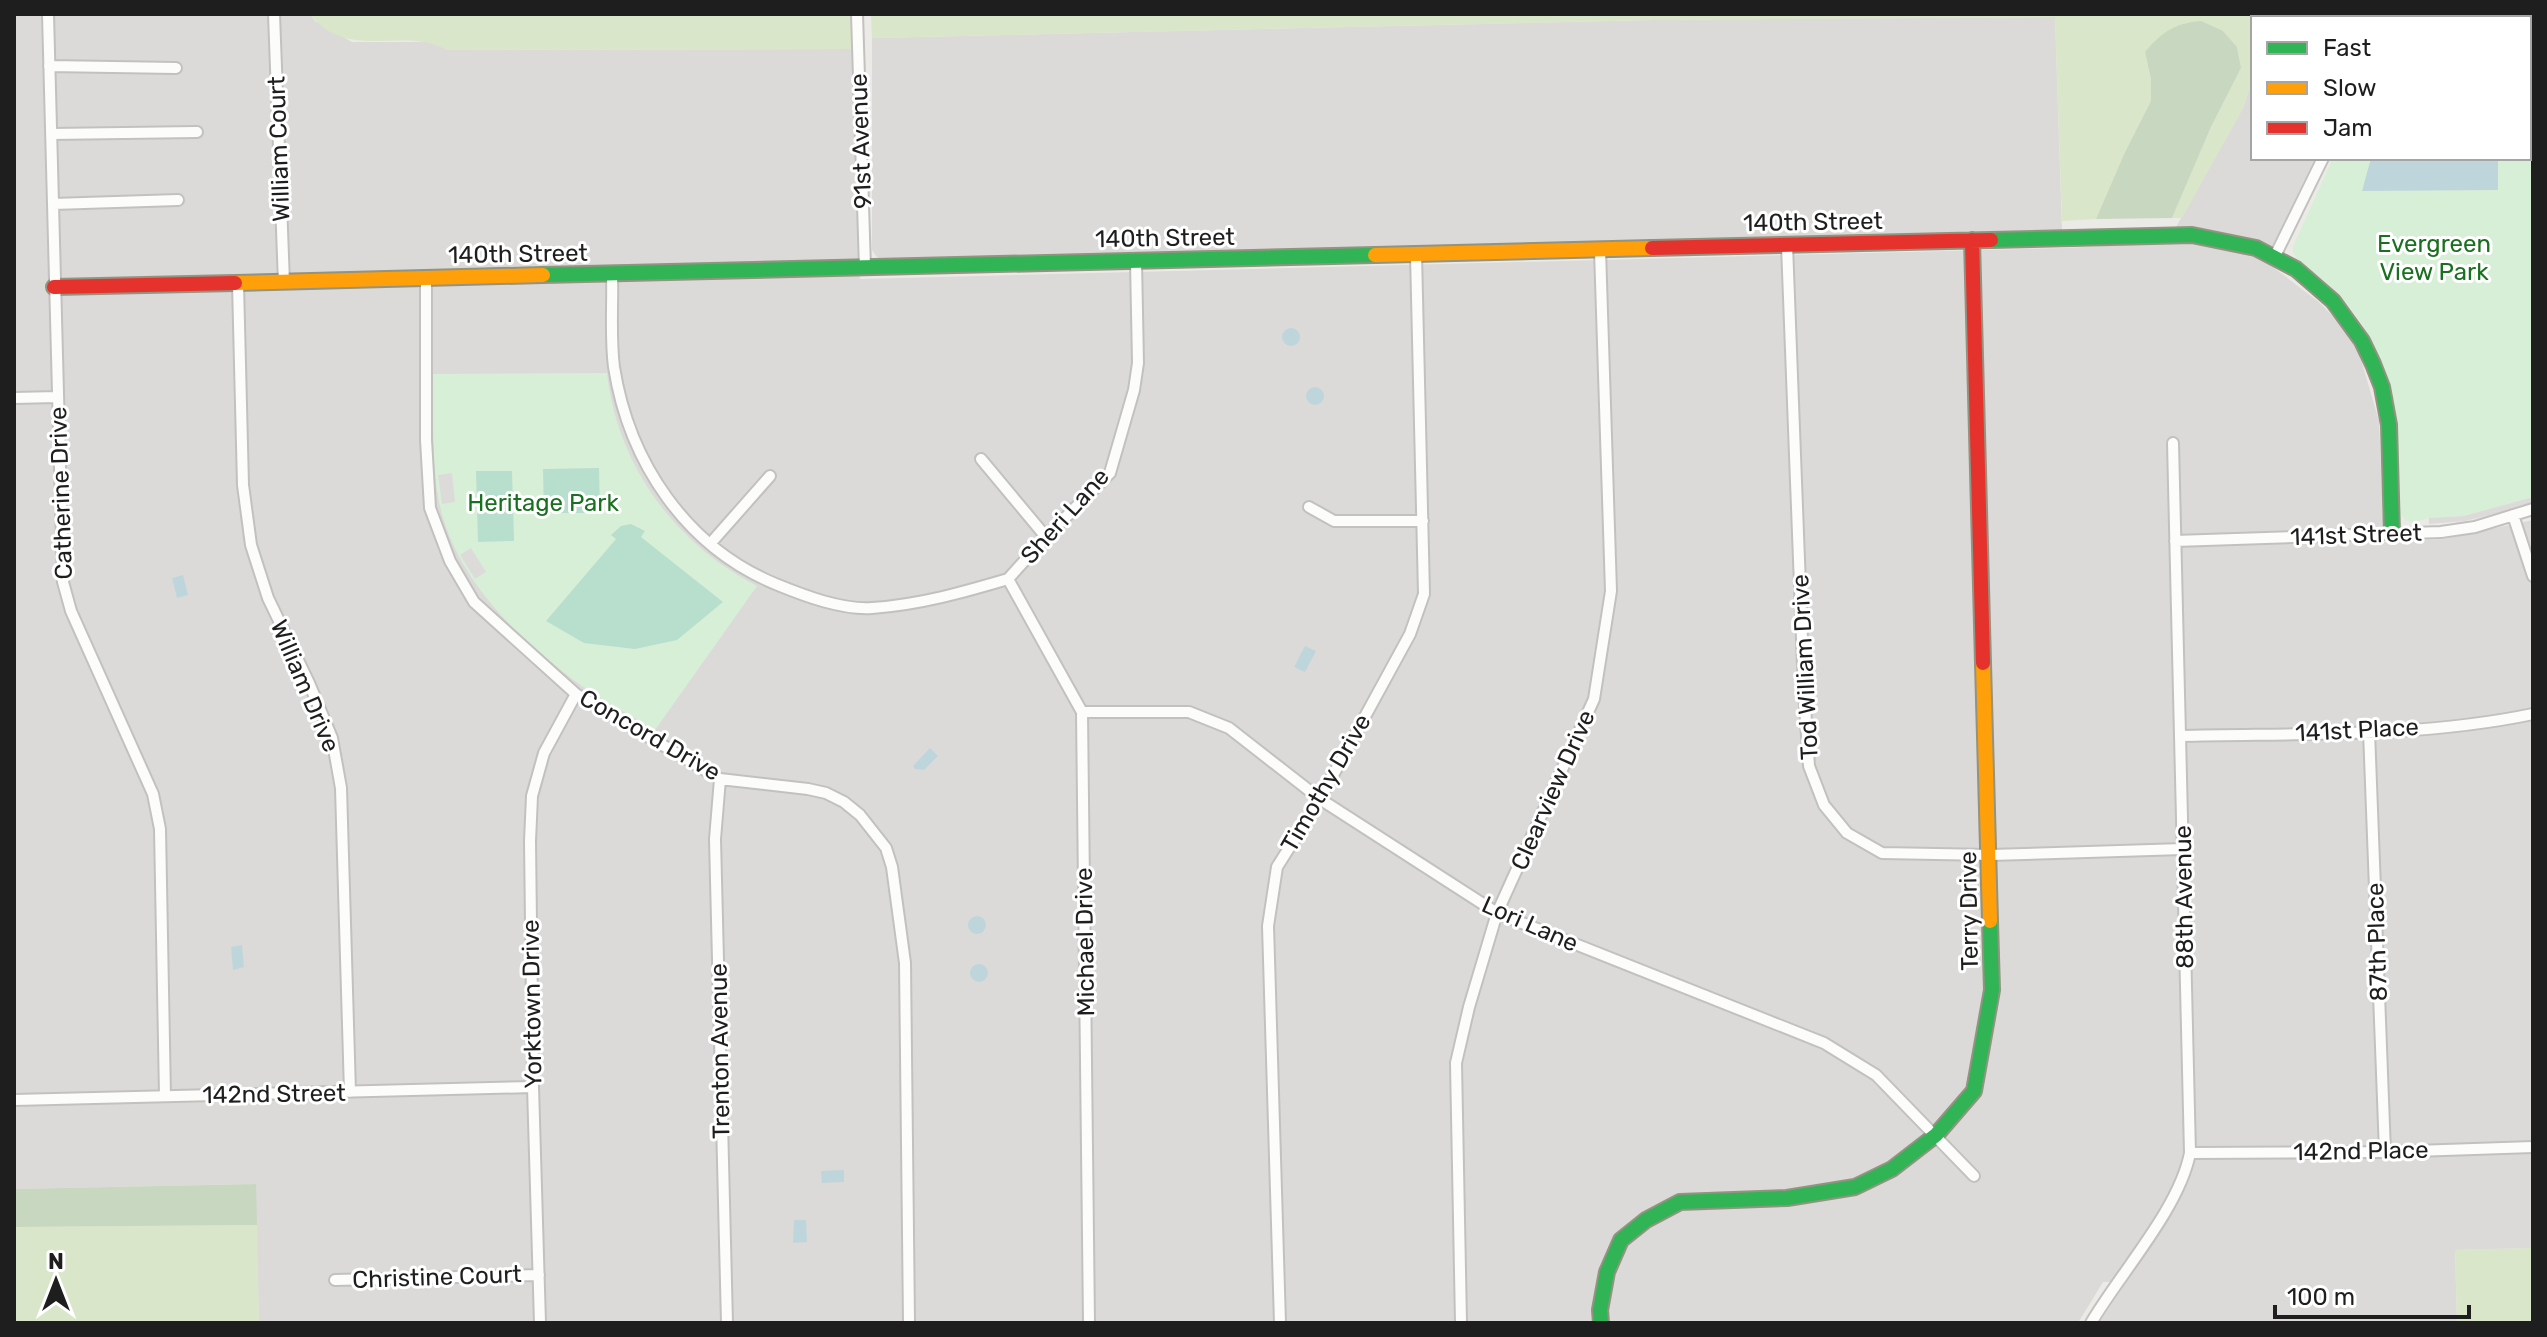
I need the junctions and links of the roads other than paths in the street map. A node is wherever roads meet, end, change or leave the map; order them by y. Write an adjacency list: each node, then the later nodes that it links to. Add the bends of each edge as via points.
1 (48, 14): 4 (street, Catherine Drive)
2 (274, 14): 20 (street, William Court)
3 (857, 14): 17 (street, 91st Avenue)
4 (49, 66): 5 (street); 7 (street, Catherine Drive)
5 (176, 68)
6 (197, 132): 7 (street)
7 (51, 134): 10 (street, Catherine Drive)
8 (2322, 160): 15 (street)
9 (178, 200): 10 (street)
10 (53, 204): 22 (street, Catherine Drive)
11 (1972, 240): 12 (street, 140th Street); 15 (street, 140th Street, via 2192,235); 46 (street, Terry Drive)
12 (1787, 245): 13 (street, 140th Street); 46 (street, Tod William Drive, via 1809,766 1824,805 1847,833 1882,853)
13 (1600, 250): 14 (street, 140th Street); 47 (street, Clearview Drive, via 1611,591 1605,641 1594,699)
14 (1416, 254): 16 (street, 140th Street); 31 (street, Timothy Drive)
15 (2275, 256): 32 (street, via 2328,295 2371,357 2387,411)
16 (1136, 261): 17 (street, 140th Street); 33 (street, Sheri Lane, via 1136,377 1110,473)
17 (865, 268): 18 (street, 140th Street)
18 (612, 275): 19 (street, 140th Street); 35 (street, via 614,365 627,423 648,471 676,511)
19 (426, 278): 20 (street, 140th Street); 38 (street, Concord Drive, via 430,508 450,561 474,602)
20 (284, 283): 21 (street, 140th Street)
21 (238, 284): 22 (street, 140th Street); 49 (street, William Drive, via 243,485 251,545 268,598 332,738 340,777)
22 (54, 287): 23 (street, Catherine Drive)
23 (57, 397): 24 (street); 50 (street, Catherine Drive, via 63,582 153,794 160,829)
24 (14, 398)
25 (2173, 443): 34 (street, 88th Avenue)
26 (981, 459): 33 (street)
27 (770, 476): 35 (street)
28 (1309, 507): 31 (street, via 1334,521)
29 (2533, 509): 30 (street, 141st Street)
30 (2513, 515): 32 (street, 141st Street, via 2475,527); 36 (street)
31 (1423, 521): 44 (street, Timothy Drive, via 1424,594 1410,634)
32 (2392, 533): 34 (street, 141st Street)
33 (1046, 537): 37 (street, Sheri Lane)
34 (2175, 541): 42 (street, 88th Avenue)
35 (710, 544): 37 (street, via 755,576 813,599 868,609 940,598)
36 (2533, 576)
37 (1008, 579): 39 (street, Michael Drive)
38 (576, 694): 43 (street, Concord Drive); 48 (street, Yorktown Drive, via 544,753 532,796)
39 (1082, 712): 44 (street, Lori Lane, via 1189,712 1229,728); 62 (street, Michael Drive)
40 (2533, 714): 41 (street, 141st Place)
41 (2369, 731): 42 (street, 141st Place); 54 (street, 87th Place)
42 (2180, 736): 45 (street, 88th Avenue)
43 (720, 779): 60 (street, Trenton Avenue, via 715,855); 61 (street, Concord Drive, via 826,793 844,802 886,848 905,963)
44 (1320, 799): 47 (street, Lori Lane); 63 (street, Timothy Drive, via 1277,867 1268,926)
45 (2183, 849): 46 (street, Tod William Drive); 55 (street, 88th Avenue)
46 (1990, 855): 52 (street, Terry Drive, via 1992,990 1974,1091)
47 (1497, 913): 52 (street, Lori Lane, via 1824,1043 1876,1075); 64 (street, Clearview Drive, via 1456,1063)
48 (533, 1087): 49 (street, 142nd Street); 57 (street, Yorktown Drive)
49 (350, 1092): 50 (street, 142nd Street)
50 (165, 1096): 51 (street, 142nd Street)
51 (14, 1100)
52 (1936, 1135): 56 (street, Lori Lane); 65 (street, Terry Drive, via 1892,1169 1855,1187 1787,1198 1680,1202 1646,1220 1621,1240 1607,1272)
53 (2533, 1147): 54 (street, 142nd Place)
54 (2385, 1152): 55 (street, 142nd Place)
55 (2190, 1153): 66 (street, 88th Avenue, via 2170,1205)
56 (1974, 1176)
57 (539, 1275): 58 (street, Christine Court); 59 (street, Yorktown Drive)
58 (335, 1280)
59 (540, 1323)
60 (727, 1323)
61 (909, 1323)
62 (1089, 1323)
63 (1280, 1323)
64 (1461, 1323)
65 (1601, 1323)
66 (2091, 1323)

